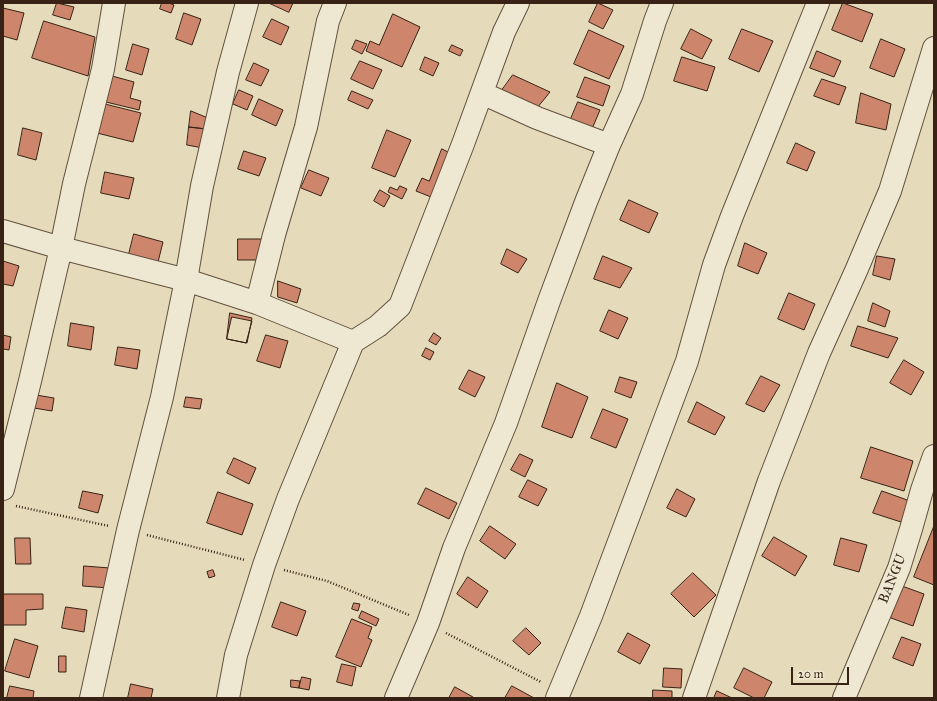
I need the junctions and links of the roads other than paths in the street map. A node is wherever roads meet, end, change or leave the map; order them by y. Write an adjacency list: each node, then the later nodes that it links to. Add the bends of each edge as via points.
1 (114, 3): 11 (street, via 103,69)
2 (247, 3): 12 (street, via 202,186)
3 (335, 3): 13 (street, via 328,21 306,127)
4 (518, 3): 8 (street, via 504,32)
5 (662, 3): 9 (street, via 632,94)
6 (818, 3): 17 (street, via 724,237 687,361 591,616)
7 (934, 48): 21 (street, via 890,191 819,353 769,481)
8 (482, 93): 9 (street, via 537,118); 14 (street, via 400,306 378,326)
9 (609, 145): 20 (street, via 549,301 506,423)
10 (3, 231): 11 (street)
11 (61, 248): 12 (street); 16 (street, via 30,381)
12 (186, 280): 13 (street); 18 (street, via 162,396 128,530)
13 (257, 303): 14 (street)
14 (353, 342): 19 (street, via 288,499 264,565 236,655)
15 (934, 456): 22 (street, BANGU, via 899,568)
16 (7, 497)
17 (558, 695)
18 (91, 698)
19 (228, 698)
20 (396, 698)
21 (694, 698)
22 (844, 698)

